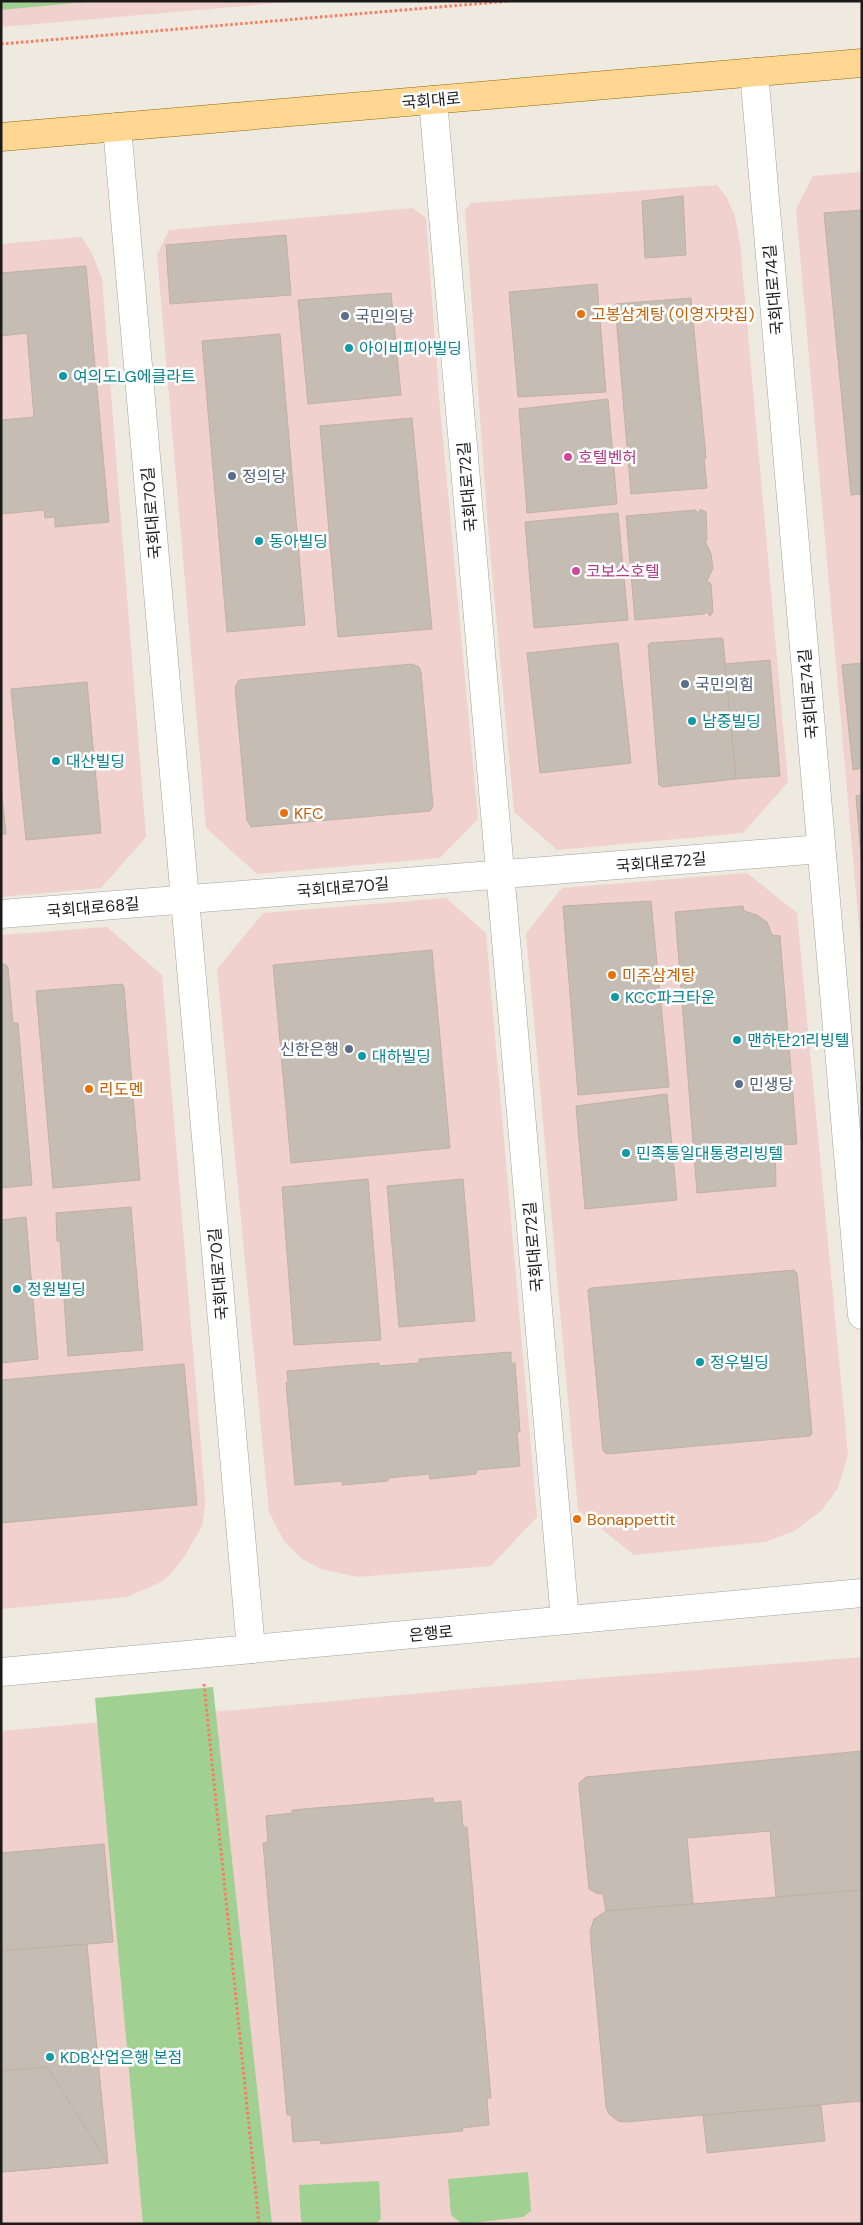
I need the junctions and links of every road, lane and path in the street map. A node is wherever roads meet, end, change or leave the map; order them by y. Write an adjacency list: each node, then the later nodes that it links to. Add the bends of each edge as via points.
1 (510, 1): 2 (path)
2 (1, 44)
3 (862, 63): 4 (main road, 국회대로)
4 (754, 72): 5 (main road, 국회대로); 8 (street, 국회대로74길)
5 (433, 100): 6 (main road, 국회대로); 9 (street, 국회대로72길)
6 (117, 127): 7 (main road, 국회대로); 10 (street, 국회대로70길)
7 (1, 137)
8 (821, 849): 9 (street, 국회대로72길); 12 (street, 국회대로74길)
9 (501, 874): 10 (street, 국회대로70길); 14 (street, 국회대로72길)
10 (185, 900): 11 (street, 국회대로68길); 15 (street, 국회대로70길)
11 (1, 914)
12 (862, 1315)
13 (862, 1594): 14 (street, 은행로)
14 (566, 1620): 15 (street, 은행로)
15 (251, 1649): 16 (street, 은행로)
16 (201, 1654): 17 (street, 은행로); 18 (path)
17 (1, 1672)
18 (259, 2224)

